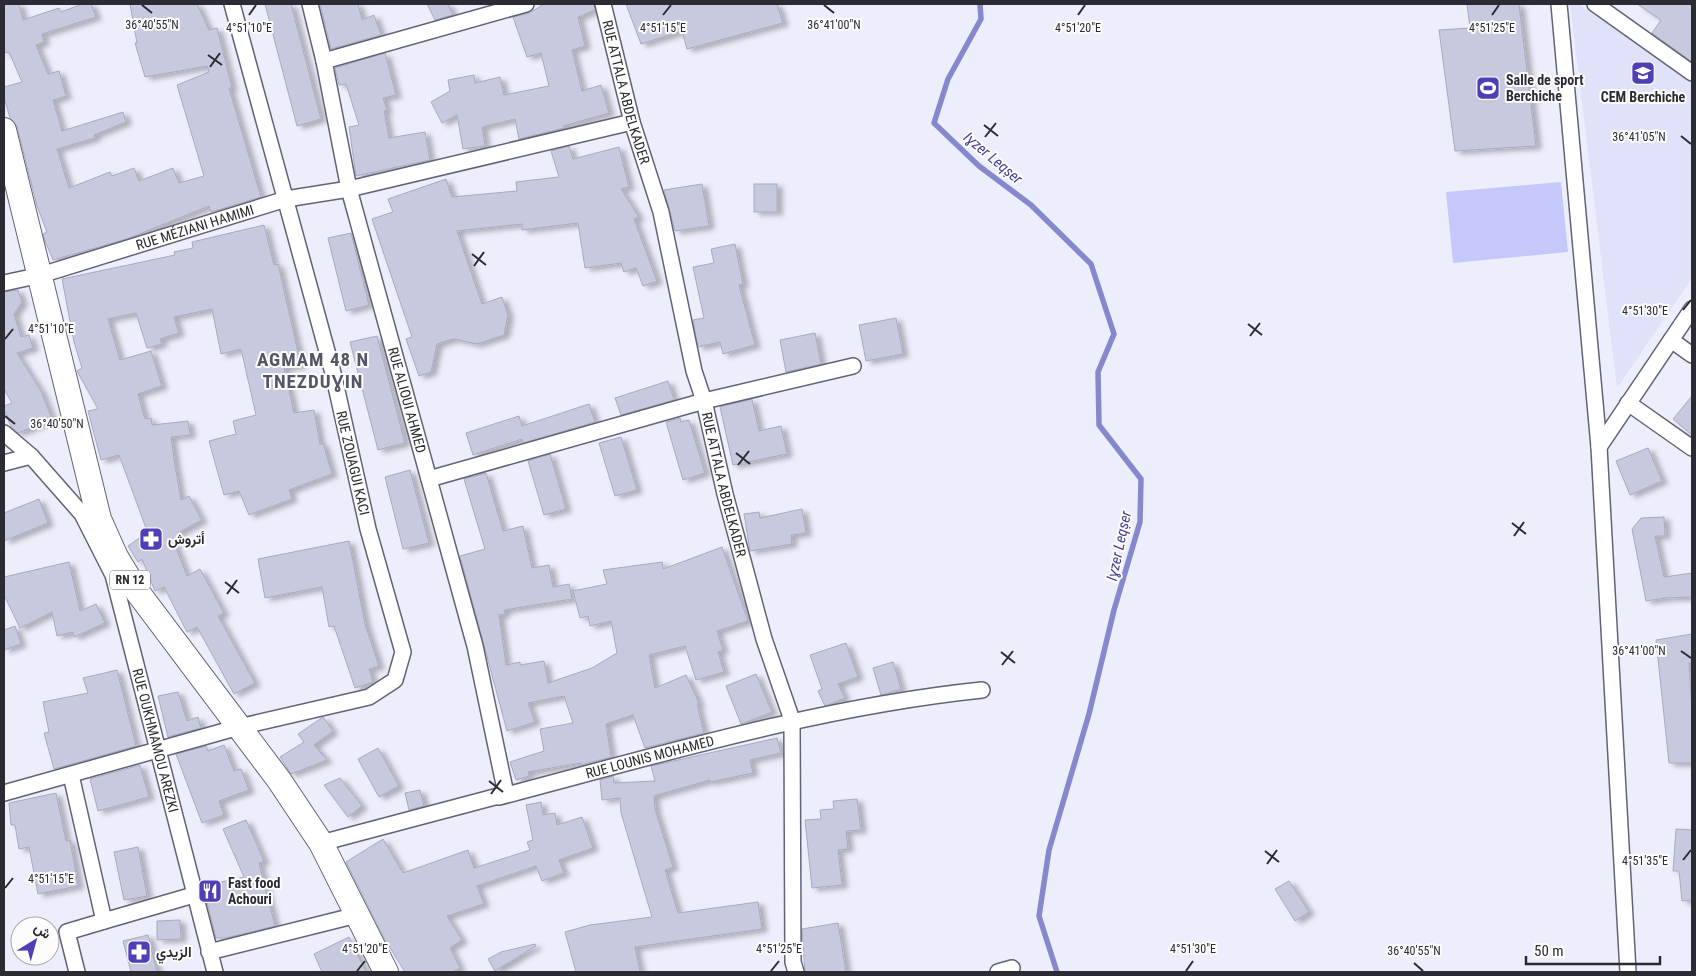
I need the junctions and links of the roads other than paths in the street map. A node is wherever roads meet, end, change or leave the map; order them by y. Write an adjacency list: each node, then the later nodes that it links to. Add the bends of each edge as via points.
1 (232, 4): 12 (street, RUE ZOUAGUI KACI)
2 (310, 4): 7 (street, RUE ALIOUI AHMED)
3 (526, 4): 7 (street)
4 (603, 4): 9 (street, RUE ATTALA ABDELKADER)
5 (1559, 4): 22 (street)
6 (1594, 4): 8 (street)
7 (324, 61): 11 (street, RUE ALIOUI AHMED)
8 (1692, 73)
9 (632, 122): 11 (street, RUE MÉZIANI HAMIMI); 19 (street, RUE ATTALA ABDELKADER, via 661,212 694,371)
10 (4, 130): 13 (main road, RN 12)
11 (349, 189): 12 (street, RUE MÉZIANI HAMIMI); 26 (street, RUE ALIOUI AHMED)
12 (286, 199): 13 (street, RUE MÉZIANI HAMIMI); 29 (street, RUE ZOUAGUI KACI, via 333,373 368,529 403,652 395,680 369,697)
13 (41, 275): 14 (street, RUE MÉZIANI HAMIMI); 29 (main road, RN 12, via 99,519 136,590)
14 (4, 283)
15 (1692, 309): 16 (street)
16 (1671, 340): 17 (street); 20 (street)
17 (1692, 355)
18 (853, 366): 19 (street)
19 (704, 401): 26 (street); 28 (street, RUE ATTALA ABDELKADER, via 764,639)
20 (1628, 403): 22 (street); 23 (street)
21 (4, 433): 24 (street, RUE OUKHMAMOU AREZKI)
22 (1599, 447): 42 (street)
23 (1692, 448)
24 (31, 456): 25 (street); 30 (street, RUE OUKHMAMOU AREZKI, via 82,514 113,576)
25 (4, 463)
26 (429, 478): 33 (street, RUE ALIOUI AHMED, via 475,646 506,794)
27 (982, 690): 28 (street, RUE LOUNIS MOHAMED)
28 (792, 720): 33 (street, RUE LOUNIS MOHAMED); 41 (street, RUE ATTALA ABDELKADER, via 793,962)
29 (240, 727): 30 (street, RUE ZOUAGUI KACI); 33 (main road, RN 12)
30 (157, 749): 31 (street, RUE ZOUAGUI KACI); 34 (street, RUE OUKHMAMOU AREZKI)
31 (71, 776): 32 (street, RUE ZOUAGUI KACI); 36 (street)
32 (4, 793)
33 (321, 843): 35 (main road, RN 12)
34 (197, 894): 36 (street); 37 (street, RUE OUKHMAMOU AREZKI)
35 (356, 915): 37 (street); 40 (main road, RN 12)
36 (104, 921): 38 (street, via 67,932)
37 (209, 952): 39 (street, RUE OUKHMAMOU AREZKI)
38 (77, 972)
39 (215, 972)
40 (386, 972)
41 (796, 972)
42 (1628, 972)

